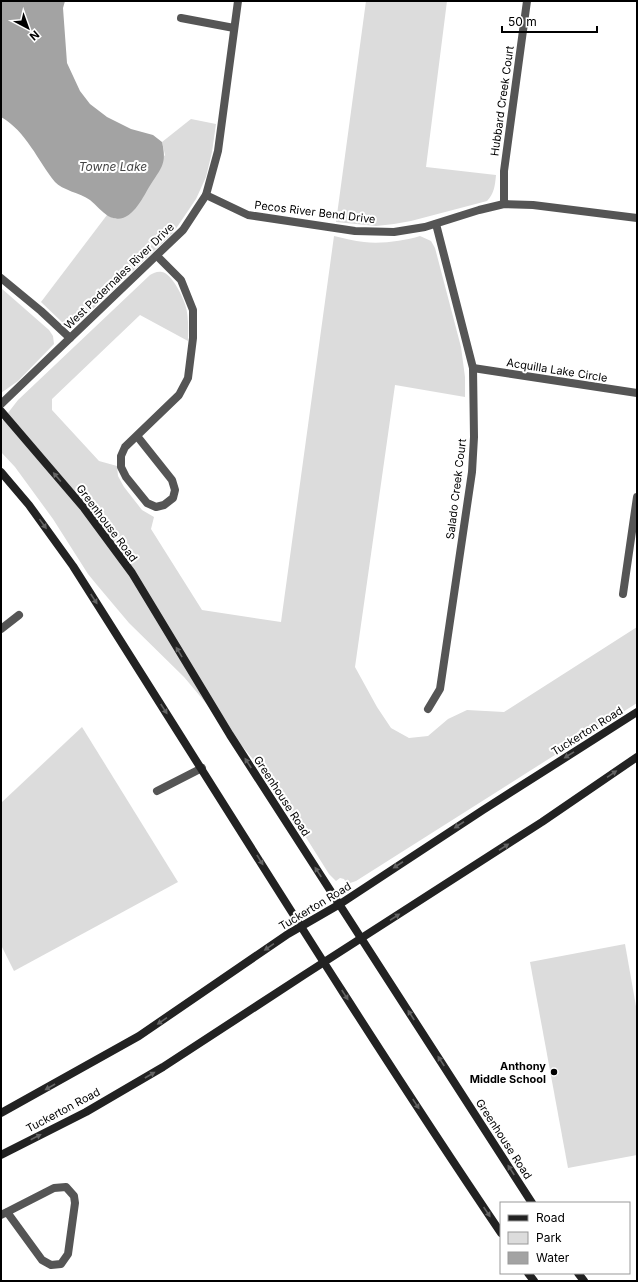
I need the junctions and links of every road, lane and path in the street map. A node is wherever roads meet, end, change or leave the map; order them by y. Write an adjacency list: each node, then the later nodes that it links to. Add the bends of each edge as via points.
1 (238, 1): 4 (street, West Pedernales River Drive)
2 (527, 1): 6 (street, Hubbard Creek Court, via 504,171)
3 (181, 18): 4 (street)
4 (234, 28): 5 (street, West Pedernales River Drive, via 218,151)
5 (206, 195): 8 (street, Pecos River Bend Drive, via 248,215 355,231 394,232); 9 (street, West Pedernales River Drive, via 183,230)
6 (504, 204): 7 (street, Pecos River Bend Drive, via 533,205); 8 (street, Pecos River Bend Drive)
7 (637, 218)
8 (436, 224): 12 (street, Salado Creek Court)
9 (158, 256): 11 (street, West Pedernales River Drive); 16 (street, via 181,280 193,310 194,338 188,378 179,395)
10 (1, 278): 11 (street)
11 (70, 338): 14 (street, West Pedernales River Drive)
12 (473, 368): 13 (street, Acquilla Lake Circle); 22 (street, Salado Creek Court, via 472,472 440,689)
13 (637, 393)
14 (1, 404)
15 (1, 411): 27 (main road, Greenhouse Road, one-way to 15, via 230,735 132,574 84,508)
16 (137, 436): 16 (street, via 125,447 121,456 121,467 147,503 156,507 164,505 172,498 175,490 172,480)
17 (1, 472): 25 (main road, one-way to 25, via 29,505 73,566)
18 (637, 497): 19 (street)
19 (624, 594)
20 (19, 615): 21 (street)
21 (1, 629)
22 (428, 709)
23 (637, 712): 27 (main road, Tuckerton Road, one-way to 27)
24 (637, 757): 29 (main road, Tuckerton Road, one-way to 24, via 542,822)
25 (202, 768): 26 (street); 28 (main road, one-way to 28)
26 (157, 790)
27 (340, 904): 28 (main road, Tuckerton Road); 29 (main road, Greenhouse Road)
28 (302, 926): 30 (main road); 31 (main road, Tuckerton Road, one-way to 31, via 140,1036)
29 (362, 938): 30 (main road, Tuckerton Road); 33 (main road, Greenhouse Road, one-way to 29)
30 (324, 962): 32 (main road, Tuckerton Road, one-way to 30, via 86,1112 163,1067); 35 (main road, one-way to 35)
31 (1, 1113)
32 (1, 1155)
33 (531, 1202)
34 (4, 1213): 34 (street, via 42,1260 51,1265 61,1264 68,1254 75,1202 74,1196 66,1187 54,1188)
35 (500, 1231)

